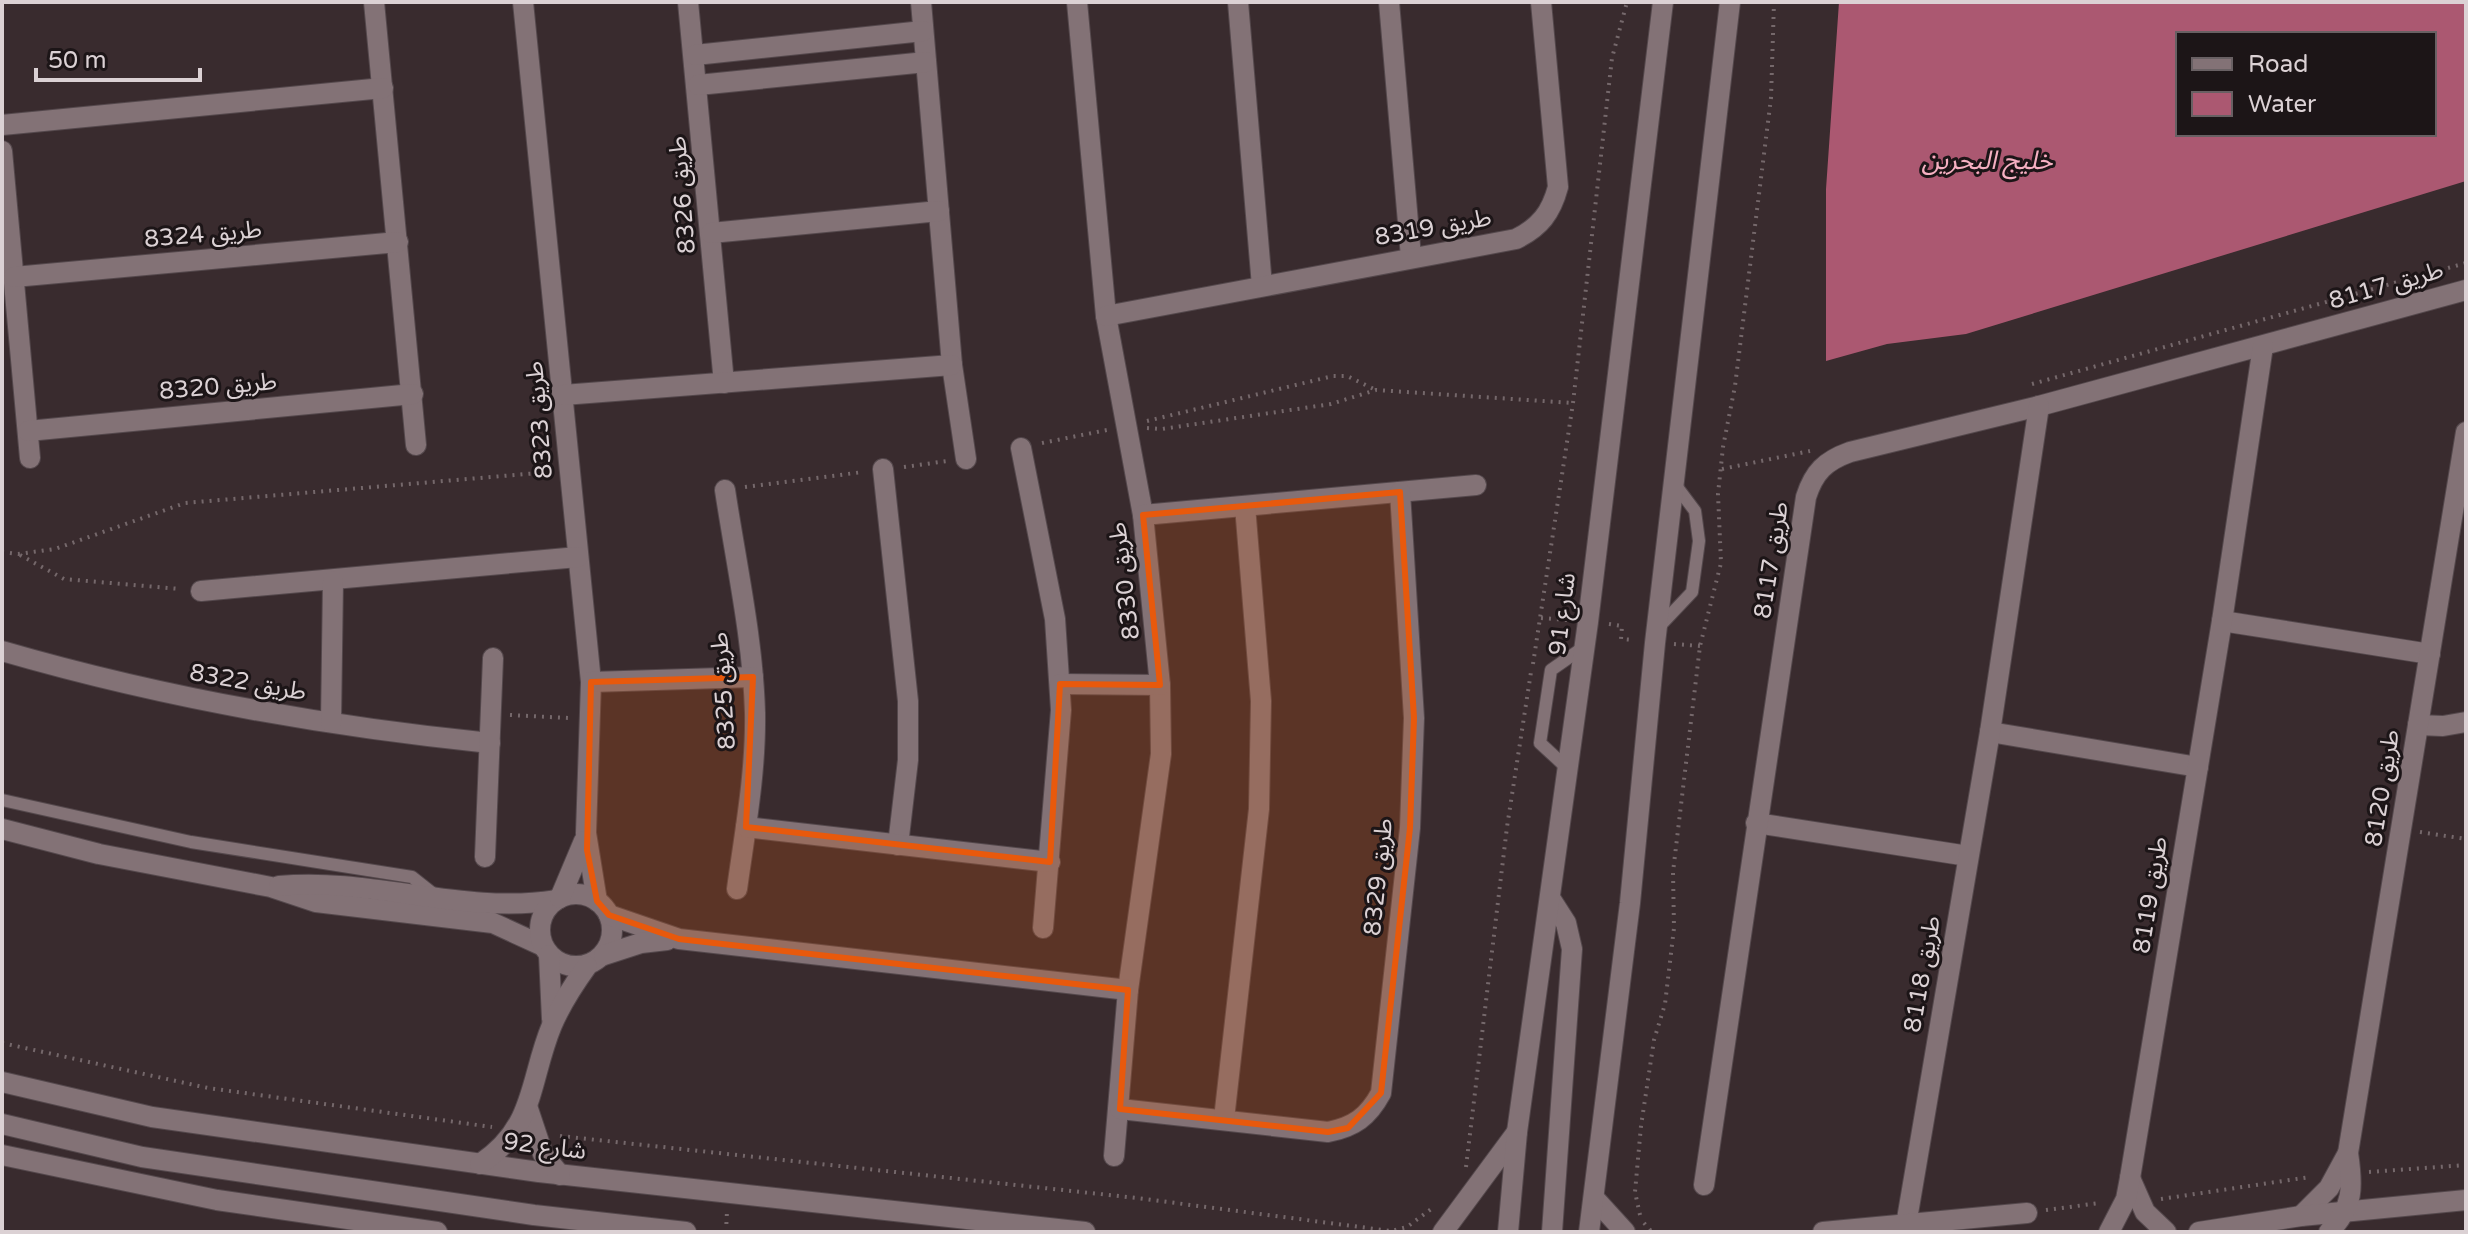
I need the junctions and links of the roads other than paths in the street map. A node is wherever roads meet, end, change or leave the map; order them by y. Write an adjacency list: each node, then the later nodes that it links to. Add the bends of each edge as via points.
1 (374, 2): 15 (street)
2 (523, 2): 30 (street, طريق 8323)
3 (688, 2): 12 (street, طريق 8326)
4 (921, 2): 11 (street)
5 (1077, 2): 25 (street, طريق 8330)
6 (1238, 2): 23 (street)
7 (1389, 2): 21 (street)
8 (1541, 2): 21 (street, طريق 8319, via 1558,187 1553,206 1544,220 1516,239)
9 (1663, 2): 51 (street, شارع 91)
10 (1730, 2): 39 (street)
11 (923, 31): 12 (street); 13 (street)
12 (695, 55): 14 (street, طريق 8326)
13 (926, 62): 14 (street); 18 (street)
14 (698, 85): 19 (street, طريق 8326)
15 (383, 88): 16 (street); 20 (street)
16 (2, 125)
17 (2, 151): 22 (street)
18 (939, 211): 19 (street); 27 (street)
19 (711, 233): 28 (street, طريق 8326)
20 (398, 242): 22 (street, طريق 8324); 29 (street)
21 (1411, 257): 23 (street, طريق 8319)
22 (14, 277): 32 (street)
23 (1262, 286): 25 (street, طريق 8319)
24 (2466, 290): 26 (street, طريق 8117)
25 (1106, 316): 45 (street, طريق 8330)
26 (2263, 346): 31 (street, طريق 8117); 49 (street, طريق 8119)
27 (952, 365): 28 (street); 37 (street)
28 (724, 383): 30 (street)
29 (413, 394): 32 (street, طريق 8320); 34 (street)
30 (563, 395): 46 (street, طريق 8323)
31 (2039, 406): 62 (street, طريق 8118); 67 (street, طريق 8117, via 1850,452 1832,458 1812,480)
32 (28, 431): 36 (street)
33 (2466, 432): 43 (street, طريق 8120)
34 (416, 445)
35 (1021, 448): 57 (street, via 1055,619)
36 (30, 458)
37 (966, 459)
38 (883, 469): 71 (street, via 908,701 908,760)
39 (1674, 483): 50 (street); 50 (lane, via 1695,511 1699,541 1692,592)
40 (1476, 485): 42 (street)
41 (725, 490): 55 (street, طريق 8325)
42 (1400, 492): 44 (street); 89 (street, طريق 8329, via 1414,734 1410,828 1381,1093 1362,1120 1328,1132)
43 (2462, 497): 53 (street, طريق 8120)
44 (1245, 506): 45 (street); 89 (street, via 1261,701 1259,809)
45 (1143, 515): 58 (street, طريق 8330)
46 (578, 557): 47 (street); 56 (street, طريق 8323)
47 (333, 581): 48 (street); 59 (street)
48 (201, 591)
49 (2222, 621): 53 (street); 64 (street, طريق 8119)
50 (1656, 636): 99 (street)
51 (1584, 647): 65 (street, شارع 91); 65 (lane, via 1551,670 1543,705 1540,743)
52 (2, 651): 59 (street, طريق 8322, via 222,707)
53 (2430, 654): 61 (street, طريق 8120)
54 (493, 658): 63 (street)
55 (753, 677): 56 (street); 68 (street, طريق 8325, via 754,755)
56 (591, 682): 70 (street, طريق 8323)
57 (1060, 684): 58 (street); 74 (street, via 1059,776)
58 (1160, 685): 85 (street, طريق 8330, via 1161,754)
59 (331, 722): 63 (street, طريق 8322)
60 (2466, 722): 61 (street)
61 (2418, 725): 96 (street, طريق 8120)
62 (1990, 732): 64 (street); 72 (street, طريق 8118)
63 (490, 743): 73 (street)
64 (2198, 767): 101 (street, طريق 8119, via 2130,1178)
65 (1567, 768): 77 (street, شارع 91)
66 (2, 800): 78 (lane, via 144,833 412,877)
67 (1756, 823): 72 (street); 98 (street, طريق 8117)
68 (746, 827): 71 (street); 76 (street, طريق 8325)
69 (2, 829): 75 (street)
70 (586, 833): 79 (street, طريق 8323); 80 (street, طريق 8323)
71 (898, 845): 74 (street)
72 (1968, 856): 105 (street, طريق 8118)
73 (485, 857)
74 (1050, 862): 81 (street)
75 (271, 887): 78 (street, via 319,885); 83 (street, via 339,906 493,923)
76 (737, 889)
77 (1550, 898): 92 (street, شارع 91); 111 (street, via 1566,923 1572,949)
78 (438, 899): 79 (street, via 507,906)
79 (558, 899): 80 (street, via 583,894); 83 (street, via 548,906 540,925)
80 (603, 908): 82 (street); 84 (street, via 612,936)
81 (1043, 928)
82 (679, 939): 84 (street, via 641,943); 85 (street)
83 (546, 950): 84 (street, via 566,965); 86 (street)
84 (596, 960): 86 (street)
85 (1128, 990): 88 (street, طريق 8330)
86 (551, 1027): 91 (street)
87 (2, 1082): 95 (street, شارع 92, via 152,1117)
88 (1120, 1109): 89 (street, طريق 8329); 94 (street, طريق 8330)
89 (1224, 1119)
90 (2, 1124): 107 (street, via 142,1157)
91 (525, 1131): 95 (street); 97 (street)
92 (1517, 1132): 109 (street); 110 (street, شارع 91)
93 (2, 1155): 106 (street, via 217,1200)
94 (1114, 1156)
95 (480, 1164): 97 (street, شارع 92)
96 (2346, 1166): 102 (street, طريق 8120, via 2352,1194); 104 (street, طريق 8120)
97 (560, 1175): 108 (street, شارع 92)
98 (1704, 1185)
99 (1594, 1198): 112 (street); 113 (street)
100 (2466, 1200): 102 (street)
101 (2133, 1201): 115 (street, طريق 8119); 116 (street)
102 (2347, 1211): 104 (street); 118 (street)
103 (2027, 1213): 105 (street)
104 (2301, 1216): 117 (street)
105 (1906, 1225): 114 (street)
106 (437, 1232)
107 (686, 1232)
108 (1085, 1232)
109 (1443, 1232)
110 (1508, 1232)
111 (1552, 1232)
112 (1589, 1232)
113 (1625, 1232)
114 (1823, 1232)
115 (2109, 1232)
116 (2166, 1232)
117 (2199, 1232)
118 (2329, 1232)

